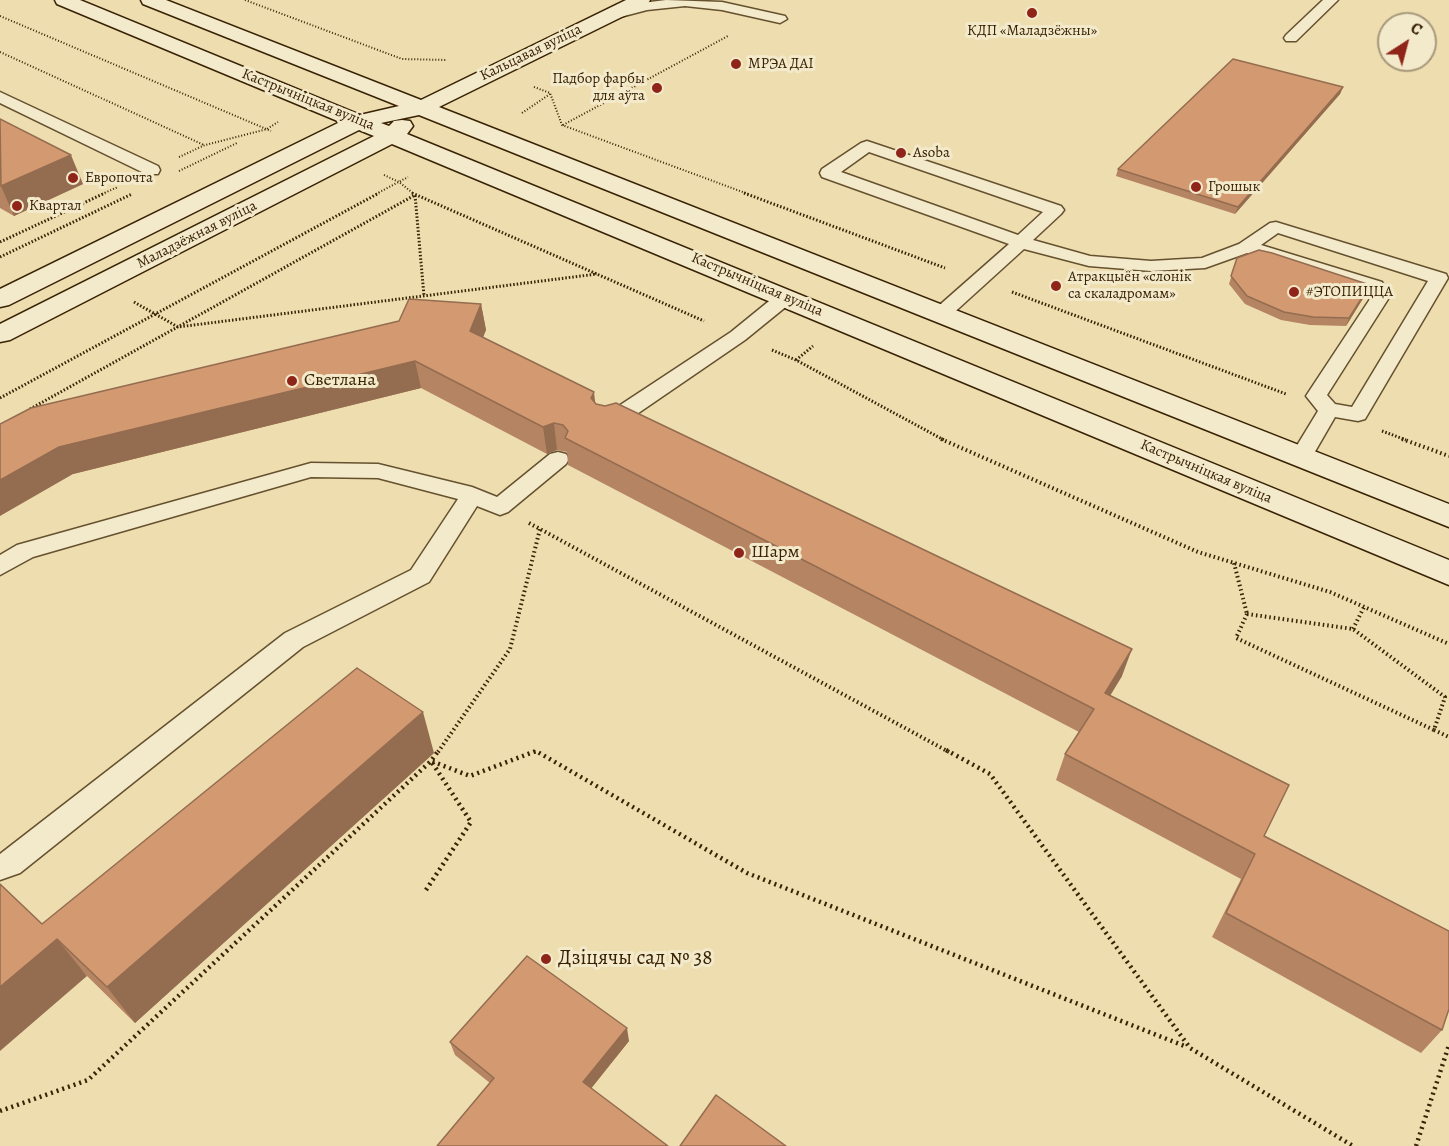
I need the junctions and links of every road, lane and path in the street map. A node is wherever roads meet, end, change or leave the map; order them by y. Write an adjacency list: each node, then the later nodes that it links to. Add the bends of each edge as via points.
1 (64, 0): 16 (main road, Кастрычніцкая вуліца)
2 (150, 0): 15 (main road, Кастрычніцкая вуліца)
3 (245, 0): 12 (path, via 402,59 467,61)
4 (641, 0): 7 (main road, Кальцавая вуліца)
5 (1331, 0): 10 (lane)
6 (0, 16): 19 (path, via 267,129)
7 (609, 16): 8 (lane, via 685,2); 12 (main road, Кальцавая вуліца)
8 (766, 16): 9 (lane); 17 (path)
9 (780, 19)
10 (1292, 38)
11 (0, 52): 20 (path)
12 (493, 71): 13 (path); 15 (main road, Кальцавая вуліца)
13 (550, 93)
14 (0, 97): 21 (lane)
15 (421, 108): 16 (main road, Маладзёжная вуліца); 18 (main road, Маладзёжная вуліца); 31 (main road, Кастрычніцкая вуліца)
16 (360, 121): 18 (main road, Кастрычніцкая вуліца); 19 (main road, Маладзёжная вуліца)
17 (562, 125)
18 (393, 135): 27 (main road, Кастрычніцкая вуліца); 33 (main road, Маладзёжная вуліца)
19 (317, 144): 28 (main road, Маладзёжная вуліца)
20 (205, 145)
21 (152, 170)
22 (415, 195): 25 (path); 26 (path); 30 (path, via 399,182); 32 (path)
23 (1021, 242): 23 (lane, via 1055,210 867,146 828,173); 24 (lane, via 1089,261 1151,266 1205,263); 31 (lane)
24 (1245, 248): 36 (lane, via 1273,253 1375,286 1381,296 1316,396); 36 (lane, via 1276,226 1439,278 1358,414)
25 (597, 274): 26 (path); 34 (path)
26 (424, 296): 32 (path)
27 (786, 297): 34 (lane); 47 (main road, Кастрычніцкая вуліца)
28 (0, 299)
29 (131, 300): 30 (path)
30 (155, 314): 32 (path); 35 (path)
31 (941, 314): 39 (main road, Кастрычніцкая вуліца)
32 (178, 327): 37 (path)
33 (0, 334)
34 (738, 336): 38 (lane); 45 (path, via 796,360 935,436 1198,552)
35 (0, 398)
36 (1329, 410): 39 (lane)
37 (21, 414)
38 (607, 424)
39 (1301, 457): 43 (main road, Кастрычніцкая вуліца)
40 (558, 459): 42 (lane)
41 (472, 495): 42 (lane); 46 (lane, via 378,471 311,470 25,551); 56 (lane, via 420,576 294,640 10,864)
42 (500, 507): 44 (path)
43 (1449, 516)
44 (540, 529): 55 (path, via 510,649); 59 (path, via 990,774)
45 (1233, 563): 48 (path, via 1330,592); 49 (path)
46 (0, 566)
47 (1449, 573)
48 (1364, 607): 50 (path); 51 (path)
49 (1247, 614): 50 (path); 53 (path, via 1236,638)
50 (1353, 629): 52 (path)
51 (1449, 644)
52 (1447, 697): 53 (path)
53 (1434, 730): 54 (path)
54 (1449, 737)
55 (431, 761): 57 (path, via 471,822); 59 (path, via 470,776 536,751 747,873); 60 (path, via 88,1080)
56 (0, 867)
57 (426, 890)
58 (1449, 1045): 62 (path)
59 (1190, 1048): 61 (path)
60 (0, 1112)
61 (1353, 1146)
62 (1416, 1146)

